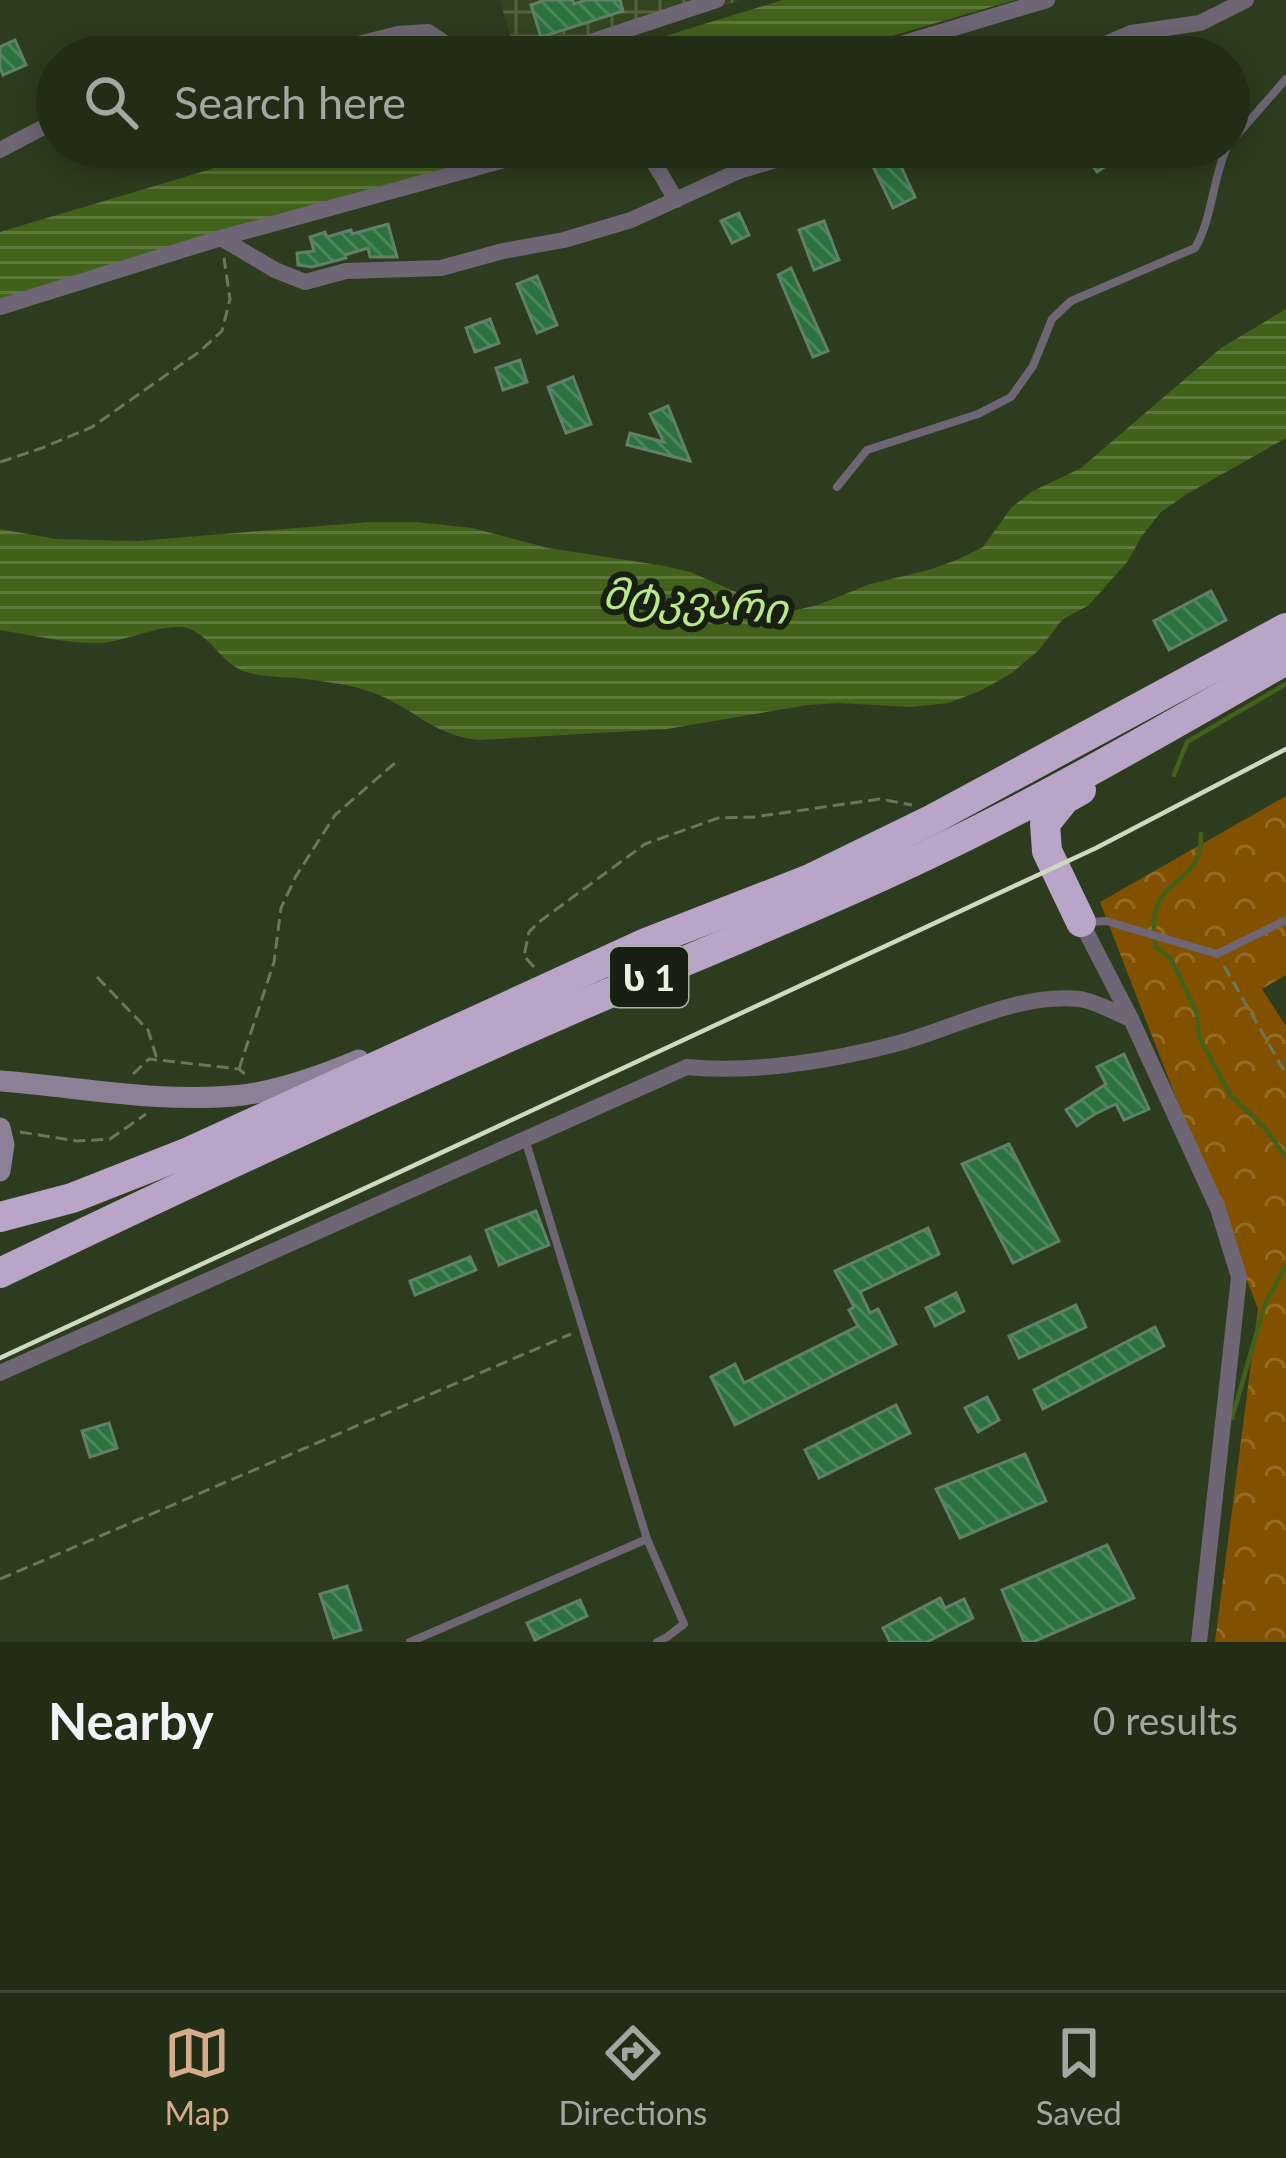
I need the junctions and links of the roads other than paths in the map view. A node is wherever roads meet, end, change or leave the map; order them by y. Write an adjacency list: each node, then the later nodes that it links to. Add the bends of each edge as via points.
1 (717, 0): 6 (street)
2 (1047, 0): 7 (street)
3 (1246, 0): 8 (street, via 1200,23)
4 (390, 36): 5 (street)
5 (434, 36)
6 (608, 36)
7 (928, 36)
8 (1124, 36)
9 (1286, 79): 10 (lane)
10 (1250, 120)
11 (36, 131): 12 (street)
12 (0, 150)
13 (476, 168): 18 (street)
14 (657, 168): 17 (street)
15 (750, 168): 17 (street)
16 (1219, 168): 20 (lane, via 1195,248 1071,301 1052,320 1011,397 867,450)
17 (676, 200): 18 (street, via 564,240 441,268 305,282)
18 (221, 238): 19 (street)
19 (0, 307)
20 (837, 487)
21 (1286, 628): 28 (highway, ს 1, via 810,879)
22 (1286, 660): 23 (highway, ს 1)
23 (1130, 748): 24 (highway, ს 1); 25 (highway, via 1112,772 1052,812)
24 (974, 831): 25 (highway, via 1018,830); 35 (highway, ს 1)
25 (1047, 851): 27 (highway)
26 (1286, 920): 27 (lane, via 1217,954 1106,921)
27 (1081, 922): 29 (street)
28 (495, 1013): 30 (main road, via 247,1095 159,1097); 34 (highway, ს 1, via 169,1160)
29 (1131, 1018): 32 (street, via 1084,999 1037,999 896,1044 792,1064 687,1067); 40 (street, via 1239,1277)
30 (0, 1081)
31 (0, 1129): 33 (main road)
32 (525, 1139): 36 (street); 37 (lane)
33 (0, 1172)
34 (0, 1217)
35 (0, 1273)
36 (0, 1373)
37 (647, 1539): 38 (lane); 39 (lane, via 684,1624)
38 (410, 1642)
39 (657, 1642)
40 (1199, 1642)

